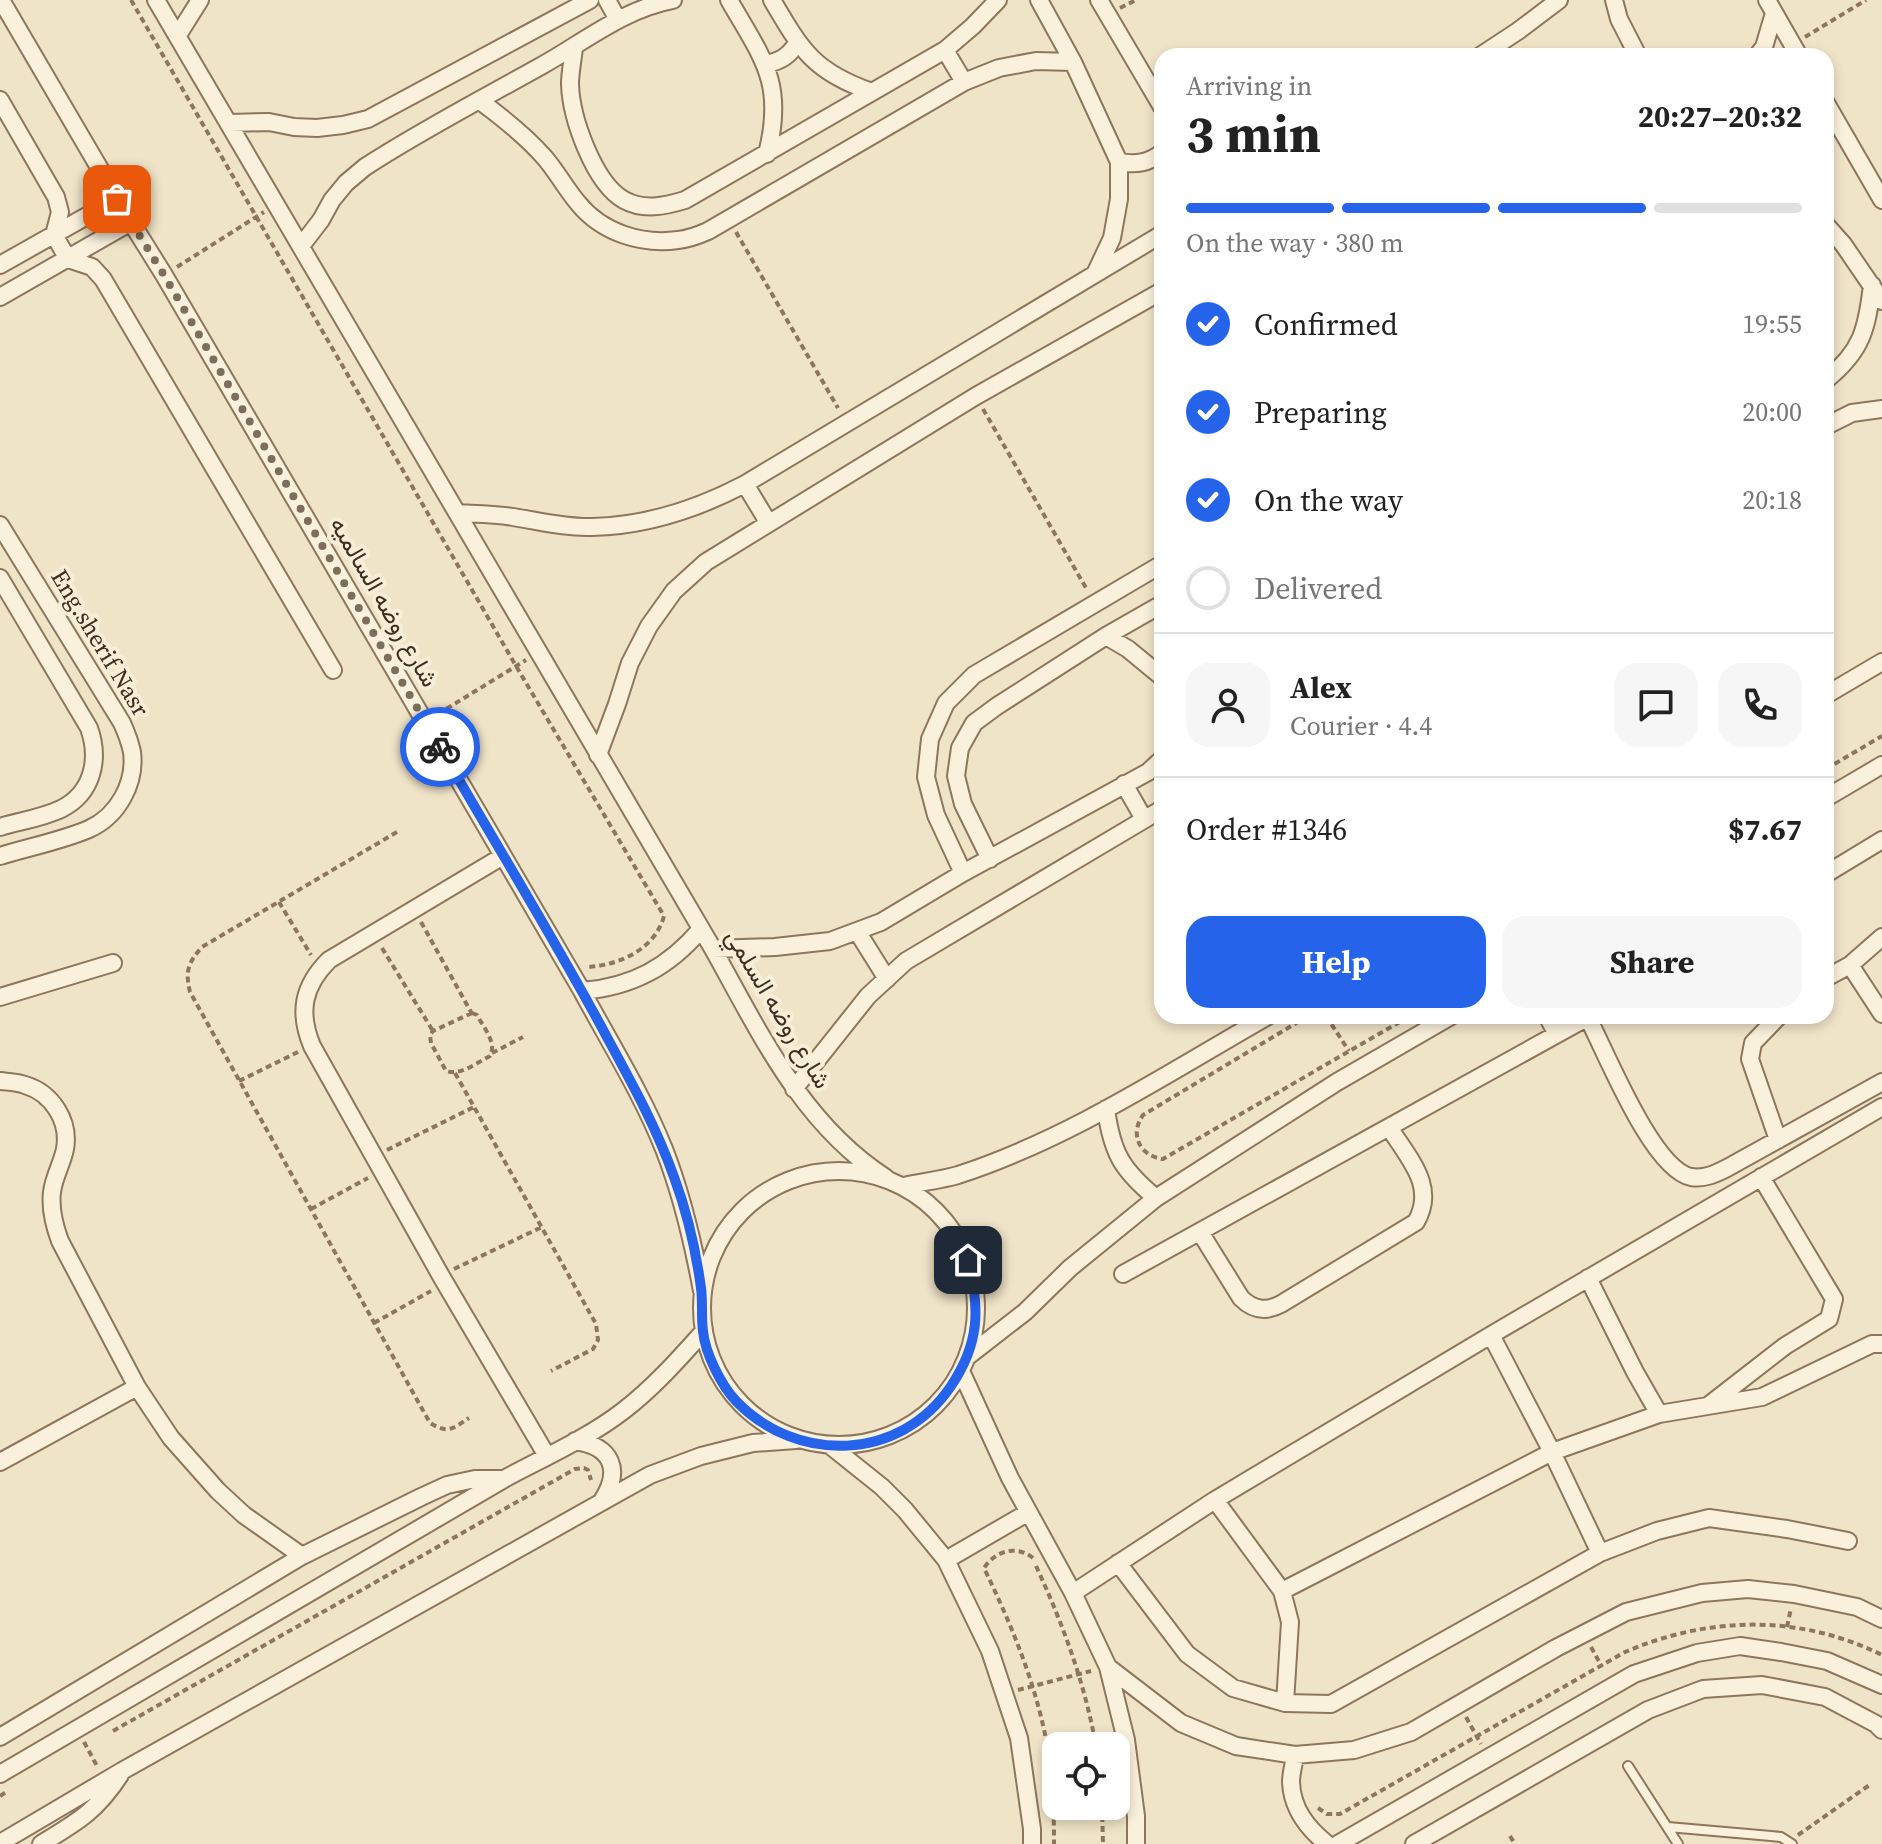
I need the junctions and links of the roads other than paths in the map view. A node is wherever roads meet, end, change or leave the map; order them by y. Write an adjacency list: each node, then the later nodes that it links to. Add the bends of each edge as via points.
1 (1, 0): 37 (street, شارع روضه السالميه)
2 (156, 0): 17 (street)
3 (200, 0): 17 (street)
4 (590, 0): 33 (street, via 368,119 317,128)
5 (607, 0): 16 (street)
6 (673, 0): 16 (street)
7 (720, 0): 8 (street)
8 (729, 0): 26 (street)
9 (772, 0): 18 (street)
10 (998, 0): 24 (street)
11 (1039, 0): 25 (street)
12 (1099, 0): 29 (street)
13 (1559, 0): 20 (street)
14 (1614, 0): 21 (street)
15 (1770, 6): 22 (street); 23 (street)
16 (618, 20): 19 (street)
17 (178, 35): 33 (street)
18 (797, 43): 26 (street, via 790,54); 28 (street, via 830,73)
19 (574, 47): 31 (street); 34 (street, via 574,114 608,187 625,201 646,207 685,200)
20 (1492, 48)
21 (1634, 48)
22 (1763, 48)
23 (1795, 48)
24 (945, 50): 27 (street); 28 (street)
25 (1073, 62): 27 (street, via 1036,61); 36 (street)
26 (766, 64): 34 (street, via 775,108)
27 (964, 82): 31 (street, via 708,231 654,242 626,237 601,224 579,205 544,157)
28 (872, 92): 34 (street)
29 (1154, 93)
30 (0, 100): 41 (street, via 56,197 60,212)
31 (480, 101): 43 (street, via 365,167 332,200)
32 (1834, 117): 38 (street)
33 (229, 123): 43 (street)
34 (767, 154)
35 (1154, 158): 36 (street)
36 (1119, 162): 46 (street, via 1112,238)
37 (117, 199): 39 (street, شارع روضه السالميه); 41 (street)
38 (1882, 200)
39 (131, 222): 44 (street); 76 (street, شارع روضه السالميه)
40 (1834, 234): 47 (street)
41 (54, 235): 44 (street); 45 (street)
42 (1154, 239): 46 (street)
43 (301, 246): 55 (street)
44 (68, 259): 49 (street); 63 (street, via 92,267 103,279)
45 (0, 265)
46 (1095, 274): 54 (street)
47 (1872, 285): 50 (street); 51 (street, via 1868,321 1853,354)
48 (1154, 296): 56 (street)
49 (0, 297)
50 (1882, 301)
51 (1834, 372)
52 (1882, 409): 53 (street)
53 (1834, 422)
54 (745, 484): 55 (street, via 709,503 631,524 551,525); 56 (street)
55 (457, 513): 66 (street)
56 (768, 522): 66 (street, via 706,562 674,591 630,663)
57 (0, 525): 75 (street, Eng.sherif Nasr, via 122,723 132,767 124,796 92,828)
58 (1154, 569): 79 (street, via 974,675 946,703 930,739 926,777 936,815)
59 (0, 578): 73 (street, via 89,728 95,755 89,782 71,803)
60 (1154, 609): 61 (street)
61 (1106, 636): 64 (street); 77 (street, via 974,723 960,748 956,776 963,804)
62 (1882, 662): 65 (street)
63 (333, 670)
64 (1154, 670)
65 (1834, 690)
66 (598, 755): 80 (street)
67 (1882, 765): 70 (street)
68 (1154, 766): 69 (street)
69 (1124, 784): 72 (street); 77 (street)
70 (1834, 793)
71 (1154, 813): 72 (street)
72 (1144, 819): 87 (street, via 906,961)
73 (0, 827)
74 (1881, 844): 78 (street)
75 (0, 856)
76 (503, 856): 88 (street, شارع روضه السالميه); 124 (street, via 329,960 308,990 303,1014 312,1046)
77 (990, 859): 79 (street)
78 (1834, 870)
79 (963, 873): 81 (street)
80 (701, 929): 83 (street, شارع روضه السلمي); 88 (street, via 648,974)
81 (857, 931): 83 (street, via 830,941); 87 (street)
82 (1882, 937): 85 (street)
83 (713, 949): 100 (street, شارع روضه السلمي)
84 (113, 963): 89 (street)
85 (1850, 965): 86 (street); 90 (street)
86 (1834, 974)
87 (887, 979): 100 (street)
88 (582, 991): 112 (street, شارع روضه السالميه, via 662,1146 686,1217)
89 (0, 997)
90 (1882, 1014)
91 (1254, 1024): 102 (street)
92 (1437, 1024): 108 (street)
93 (1551, 1024): 97 (street)
94 (1574, 1024): 97 (street)
95 (1592, 1024): 104 (street, via 1642,1126 1672,1167 1709,1177)
96 (1771, 1024): 104 (street, via 1753,1043 1750,1059)
97 (1557, 1034): 103 (street)
98 (0, 1081): 117 (street, via 35,1089 61,1116 65,1149 52,1194 56,1230)
99 (1882, 1082): 104 (street)
100 (794, 1089): 106 (street, شارع روضه السلمي, via 839,1141)
101 (1882, 1107): 105 (street)
102 (1106, 1109): 107 (street, via 1005,1158); 108 (street, via 1120,1160)
103 (1389, 1127): 109 (street); 109 (street, via 1422,1181 1421,1215 1281,1304 1260,1309 1246,1303)
104 (1778, 1140)
105 (1761, 1177): 111 (street); 118 (street, via 1834,1299 1829,1319)
106 (886, 1178): 107 (street); 112 (street, via 845,1170 804,1174 767,1190 735,1217 713,1251)
107 (904, 1186): 116 (street, via 931,1205 968,1260 976,1292 975,1325)
108 (1156, 1198): 116 (street)
109 (1200, 1232): 110 (street)
110 (1123, 1274)
111 (1588, 1278): 114 (street); 119 (street)
112 (702, 1291): 113 (street)
113 (703, 1332): 120 (street, via 714,1368 734,1399 762,1424); 121 (street, via 623,1412)
114 (1491, 1335): 123 (street); 127 (street)
115 (1882, 1344): 118 (street, via 1872,1344 1762,1397)
116 (964, 1364): 122 (street, via 944,1397 921,1419 894,1435); 129 (street, via 992,1443)
117 (137, 1387): 125 (street); 132 (street, via 171,1438 218,1491)
118 (1708, 1406): 119 (street)
119 (1659, 1414): 123 (street)
120 (796, 1440): 122 (street); 128 (street, via 753,1443 701,1456)
121 (575, 1441): 124 (street); 128 (street, via 592,1443 613,1469)
122 (832, 1447): 133 (street, via 882,1487)
123 (1552, 1452): 131 (street); 135 (street)
124 (547, 1456): 126 (street)
125 (0, 1462)
126 (504, 1479): 132 (street, via 447,1485); 146 (street)
127 (1215, 1500): 134 (street); 135 (street)
128 (602, 1501): 145 (street)
129 (1027, 1513): 133 (street); 136 (street)
130 (1848, 1541): 131 (street, via 1709,1518)
131 (1600, 1553): 140 (street, via 1331,1704)
132 (302, 1556): 142 (street)
133 (946, 1560): 152 (street, via 990,1651 1019,1738)
134 (1118, 1563): 136 (street); 140 (street, via 1187,1654 1233,1688)
135 (1282, 1591): 140 (street, via 1290,1622)
136 (1073, 1593): 138 (street)
137 (1882, 1619): 143 (street, via 1857,1607 1794,1594 1748,1589 1702,1593 1626,1612 1411,1732 1354,1750)
138 (1108, 1667): 143 (street, via 1181,1723 1236,1746); 153 (street, via 1126,1740)
139 (1882, 1685): 155 (street, via 1827,1661 1781,1652 1740,1646 1697,1653 1634,1674)
140 (1285, 1703)
141 (1882, 1730): 156 (street, via 1825,1697 1762,1685 1703,1689 1648,1710)
142 (0, 1737)
143 (1295, 1755): 154 (street, via 1291,1782 1297,1808)
144 (1628, 1766): 147 (lane)
145 (122, 1771): 149 (street); 151 (street, via 86,1816)
146 (0, 1774)
147 (1668, 1827): 148 (lane); 157 (lane)
148 (1730, 1832): 150 (lane, via 1781,1837); 158 (lane)
149 (0, 1843)
150 (1791, 1843)
151 (41, 1844)
152 (1032, 1844)
153 (1136, 1844)
154 (1327, 1844)
155 (1338, 1844)
156 (1414, 1844)
157 (1678, 1844)
158 (1738, 1844)

